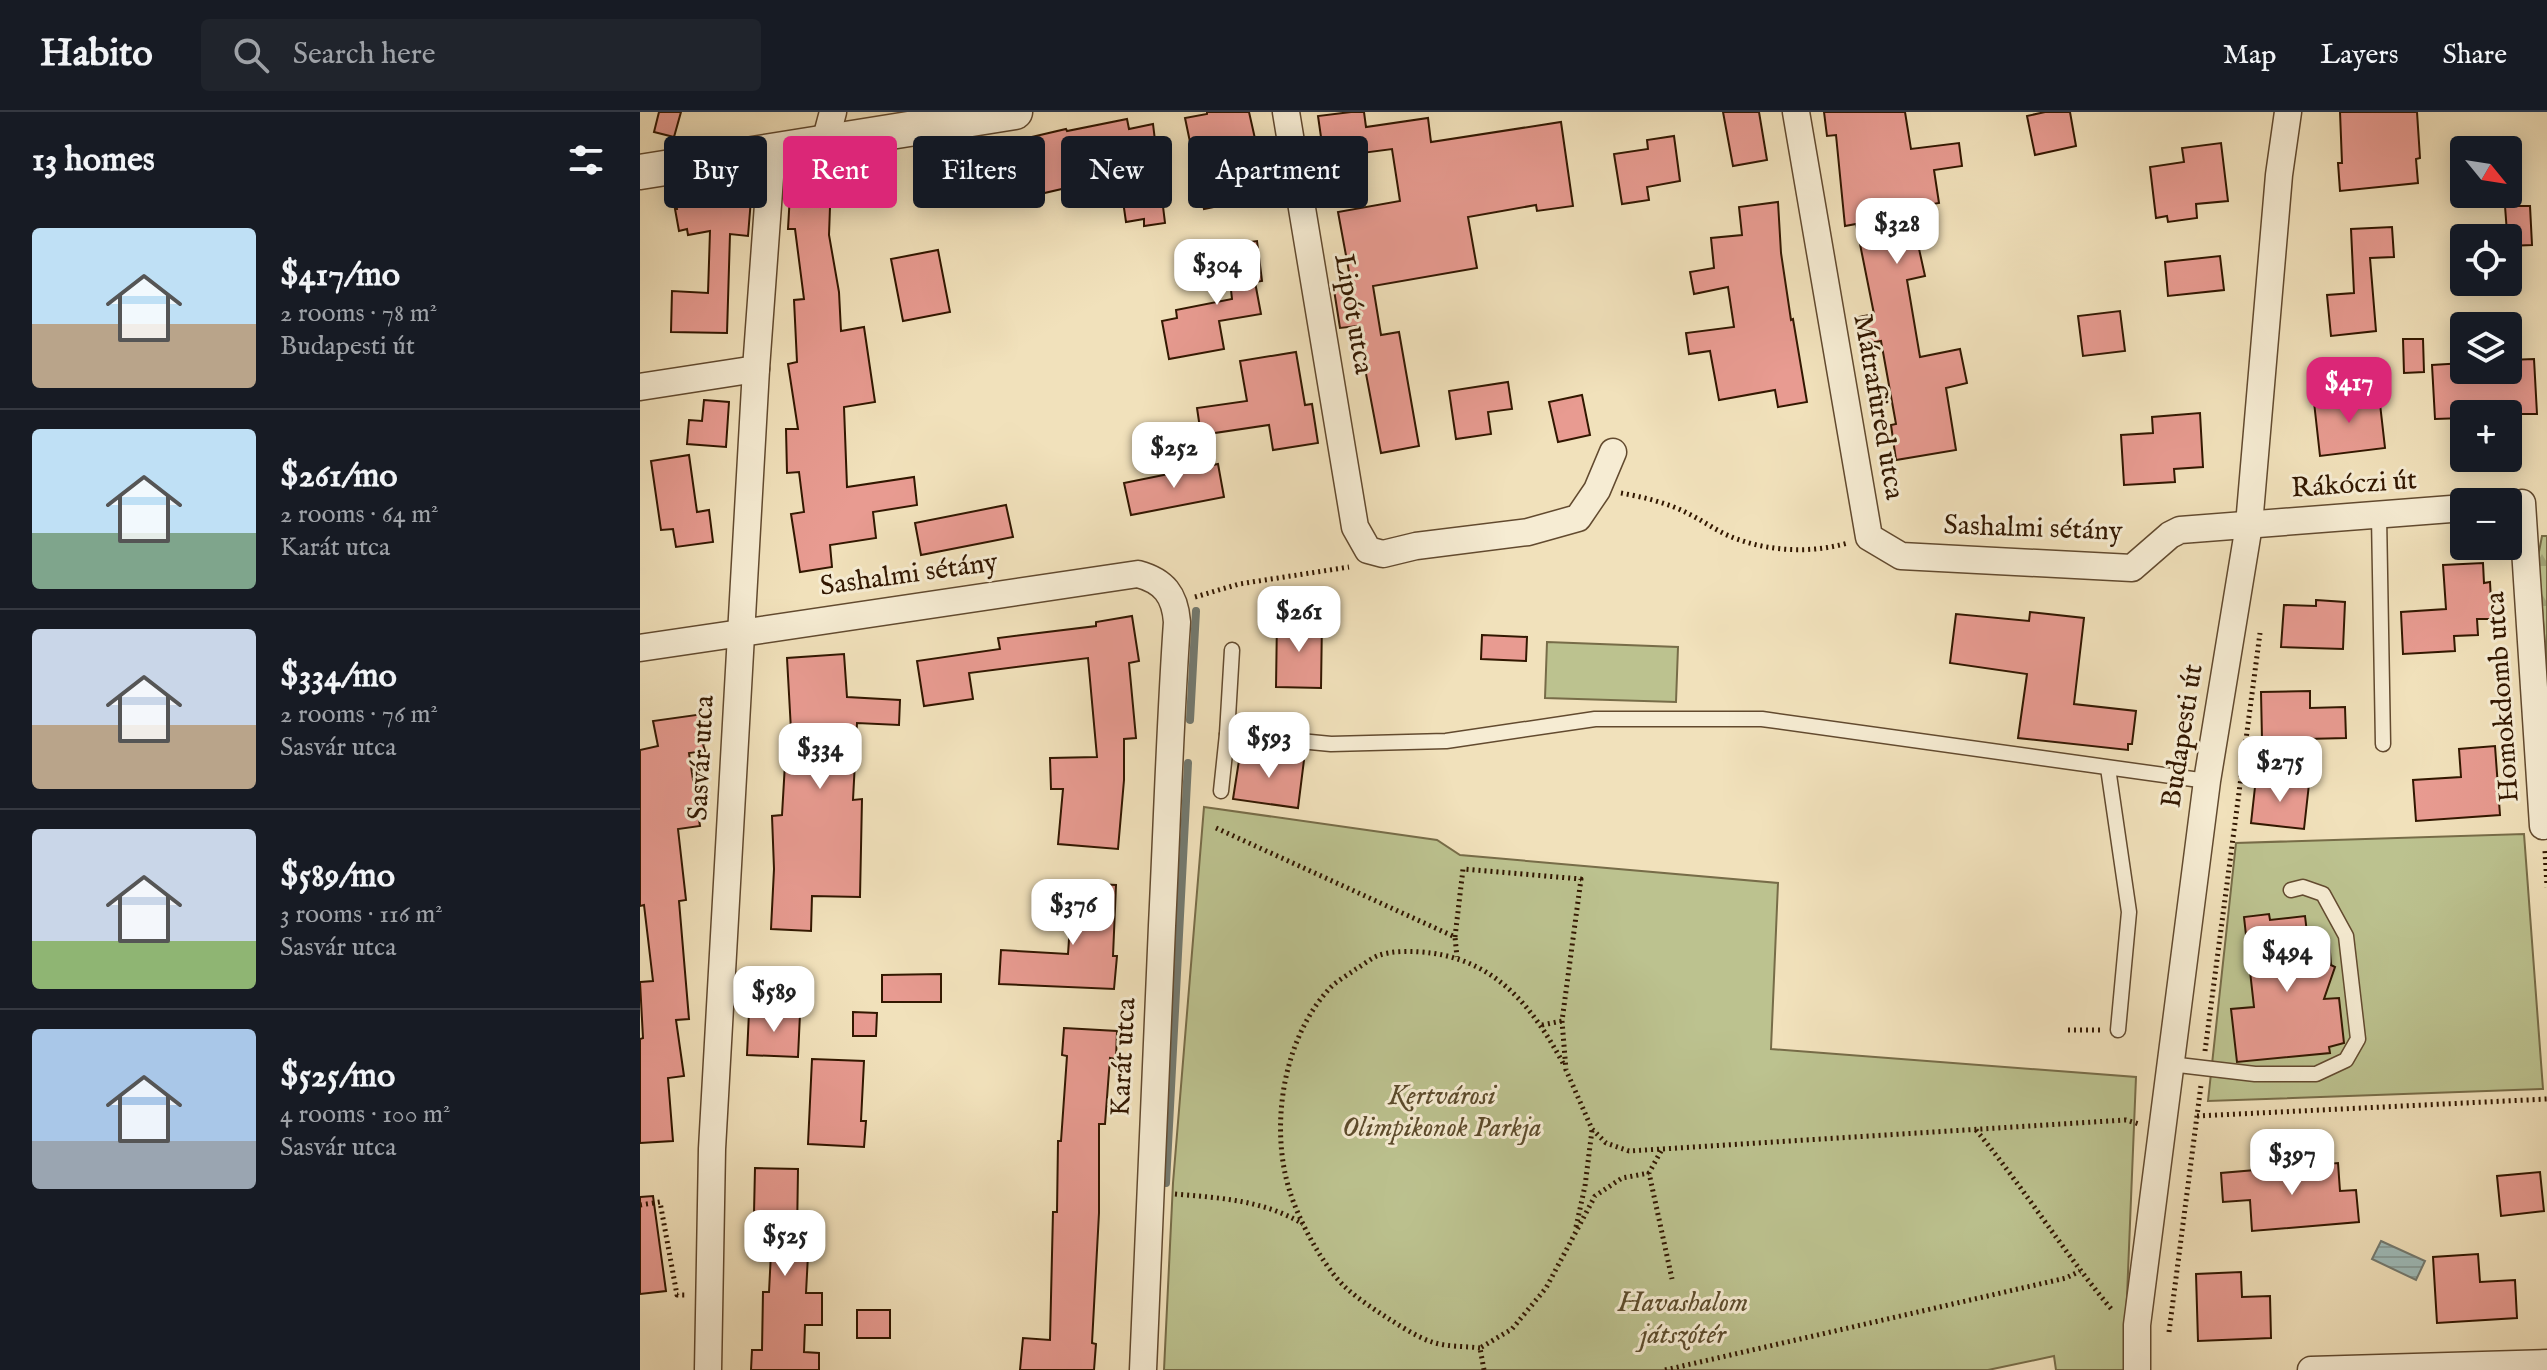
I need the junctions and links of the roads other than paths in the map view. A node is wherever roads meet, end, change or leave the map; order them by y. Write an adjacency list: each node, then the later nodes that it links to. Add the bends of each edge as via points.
1 (1015, 112): 5 (street)
2 (1286, 112): 10 (street, Lipót utca, via 1355,527 1368,550 1383,554 1528,532 1578,518)
3 (1796, 112): 15 (street, Mátrafüred utca)
4 (2288, 112): 14 (street, Budapesti út)
5 (829, 127): 6 (street)
6 (772, 150): 7 (street); 8 (street, Sasvár utca)
7 (640, 172)
8 (756, 369): 9 (street); 17 (street, Sasvár utca)
9 (640, 387)
10 (1613, 452)
11 (2526, 503): 25 (street, Homokdomb utca)
12 (2450, 509): 13 (street, Rákóczi út)
13 (2379, 516): 14 (street, Rákóczi út); 21 (lane)
14 (2249, 525): 15 (street, Sashalmi sétány, via 2180,530 2132,568 1901,556); 23 (street, Budapesti út)
15 (1868, 531)
16 (1176, 604): 17 (street, Sashalmi sétány, via 1163,585 1138,574); 31 (street, Karát utca)
17 (741, 632): 18 (street, Sashalmi sétány); 30 (street, Sasvár utca, via 712,1149)
18 (640, 648)
19 (1232, 650): 20 (lane)
20 (1227, 734): 22 (lane, via 1331,744 1446,741 1595,719 1762,719); 24 (lane)
21 (2383, 744)
22 (2108, 768): 23 (lane); 27 (lane, via 2129,912)
23 (2207, 781): 28 (street, Budapesti út)
24 (1221, 791)
25 (2543, 826)
26 (2291, 890): 28 (lane, via 2303,887 2323,894 2346,936 2358,1039 2346,1060 2316,1074 2255,1074)
27 (2118, 1030)
28 (2170, 1064): 32 (street, Budapesti út, via 2137,1325)
29 (2547, 1363): 33 (street)
30 (708, 1370)
31 (1143, 1370)
32 (2137, 1370)
33 (2311, 1370)

